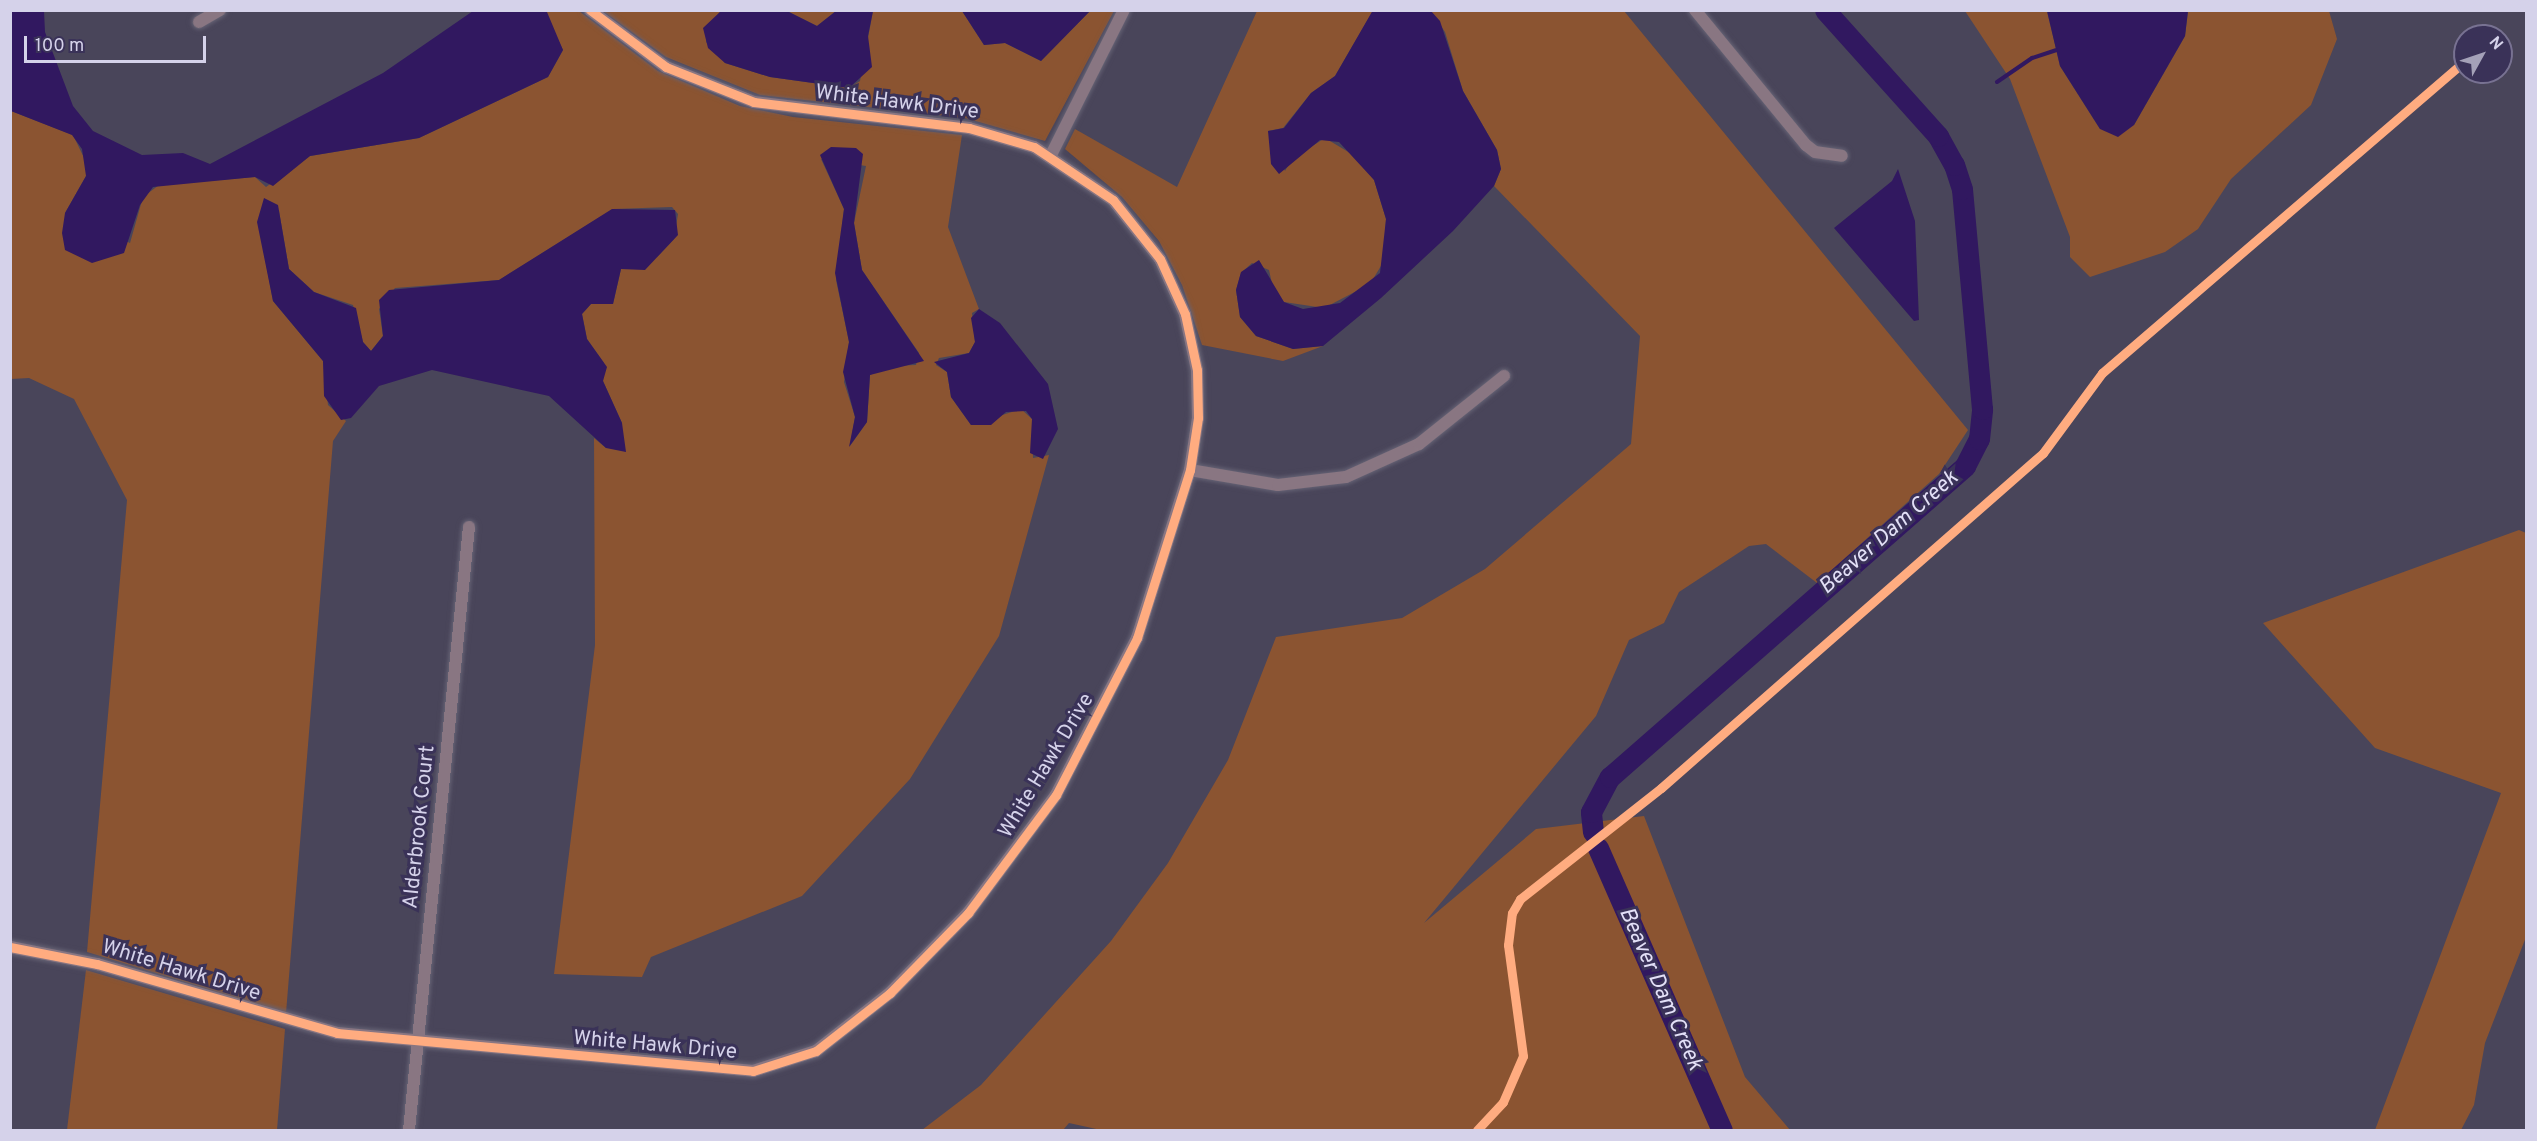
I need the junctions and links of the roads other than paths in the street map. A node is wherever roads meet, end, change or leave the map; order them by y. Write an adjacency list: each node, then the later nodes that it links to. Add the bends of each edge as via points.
1 (220, 10): 5 (street)
2 (590, 10): 6 (street, White Hawk Drive, via 666,67 736,96 788,108 969,128)
3 (1124, 10): 6 (street)
4 (1695, 10): 7 (street, via 1806,145 1815,152)
5 (199, 22)
6 (1051, 155): 9 (street, White Hawk Drive, via 1124,212 1174,286 1197,370)
7 (1842, 156)
8 (1504, 376): 9 (street, via 1419,444 1346,477 1278,485)
9 (1190, 470): 12 (street, White Hawk Drive, via 1137,638 1056,795 953,929 849,1030 802,1058 741,1072)
10 (469, 526): 12 (street, Alderbrook Court)
11 (10, 947): 12 (street, White Hawk Drive, via 107,967 316,1028)
12 (418, 1042): 13 (street, Alderbrook Court)
13 (410, 1131)

